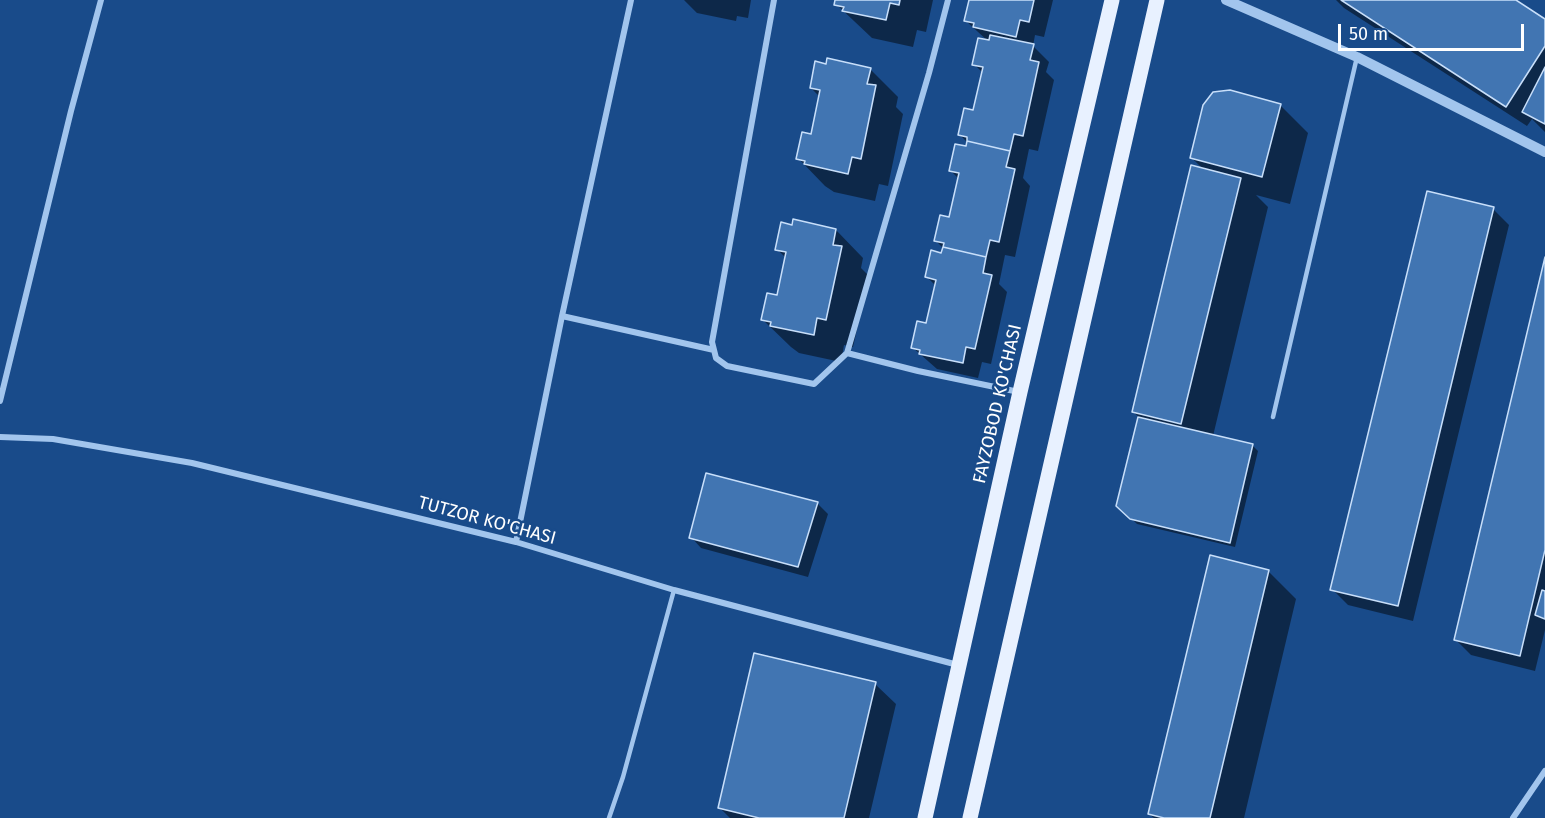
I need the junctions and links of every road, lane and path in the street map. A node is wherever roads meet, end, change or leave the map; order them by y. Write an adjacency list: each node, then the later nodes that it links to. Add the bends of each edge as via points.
1 (101, 0): 14 (street)
2 (631, 0): 10 (street)
3 (774, 0): 11 (street, via 712,342)
4 (948, 0): 12 (street)
5 (1112, 0): 13 (main road, FAYZOBOD KO'CHASI)
6 (1157, 0): 23 (main road)
7 (1226, 0): 8 (street)
8 (1357, 57): 9 (street); 15 (lane)
9 (1545, 152)
10 (562, 316): 11 (street); 17 (street)
11 (714, 350): 12 (street, via 716,358 727,366 814,384)
12 (847, 353): 13 (street)
13 (1020, 393): 19 (main road, FAYZOBOD KO'CHASI)
14 (0, 401)
15 (1273, 417)
16 (0, 437): 17 (street, TUTZOR KO'CHASI, via 53,439 192,463)
17 (516, 542): 18 (street, TUTZOR KO'CHASI)
18 (674, 590): 19 (street, TUTZOR KO'CHASI); 21 (lane)
19 (960, 665): 22 (main road, FAYZOBOD KO'CHASI)
20 (1545, 771): 24 (street)
21 (609, 818)
22 (925, 818)
23 (970, 818)
24 (1513, 818)

